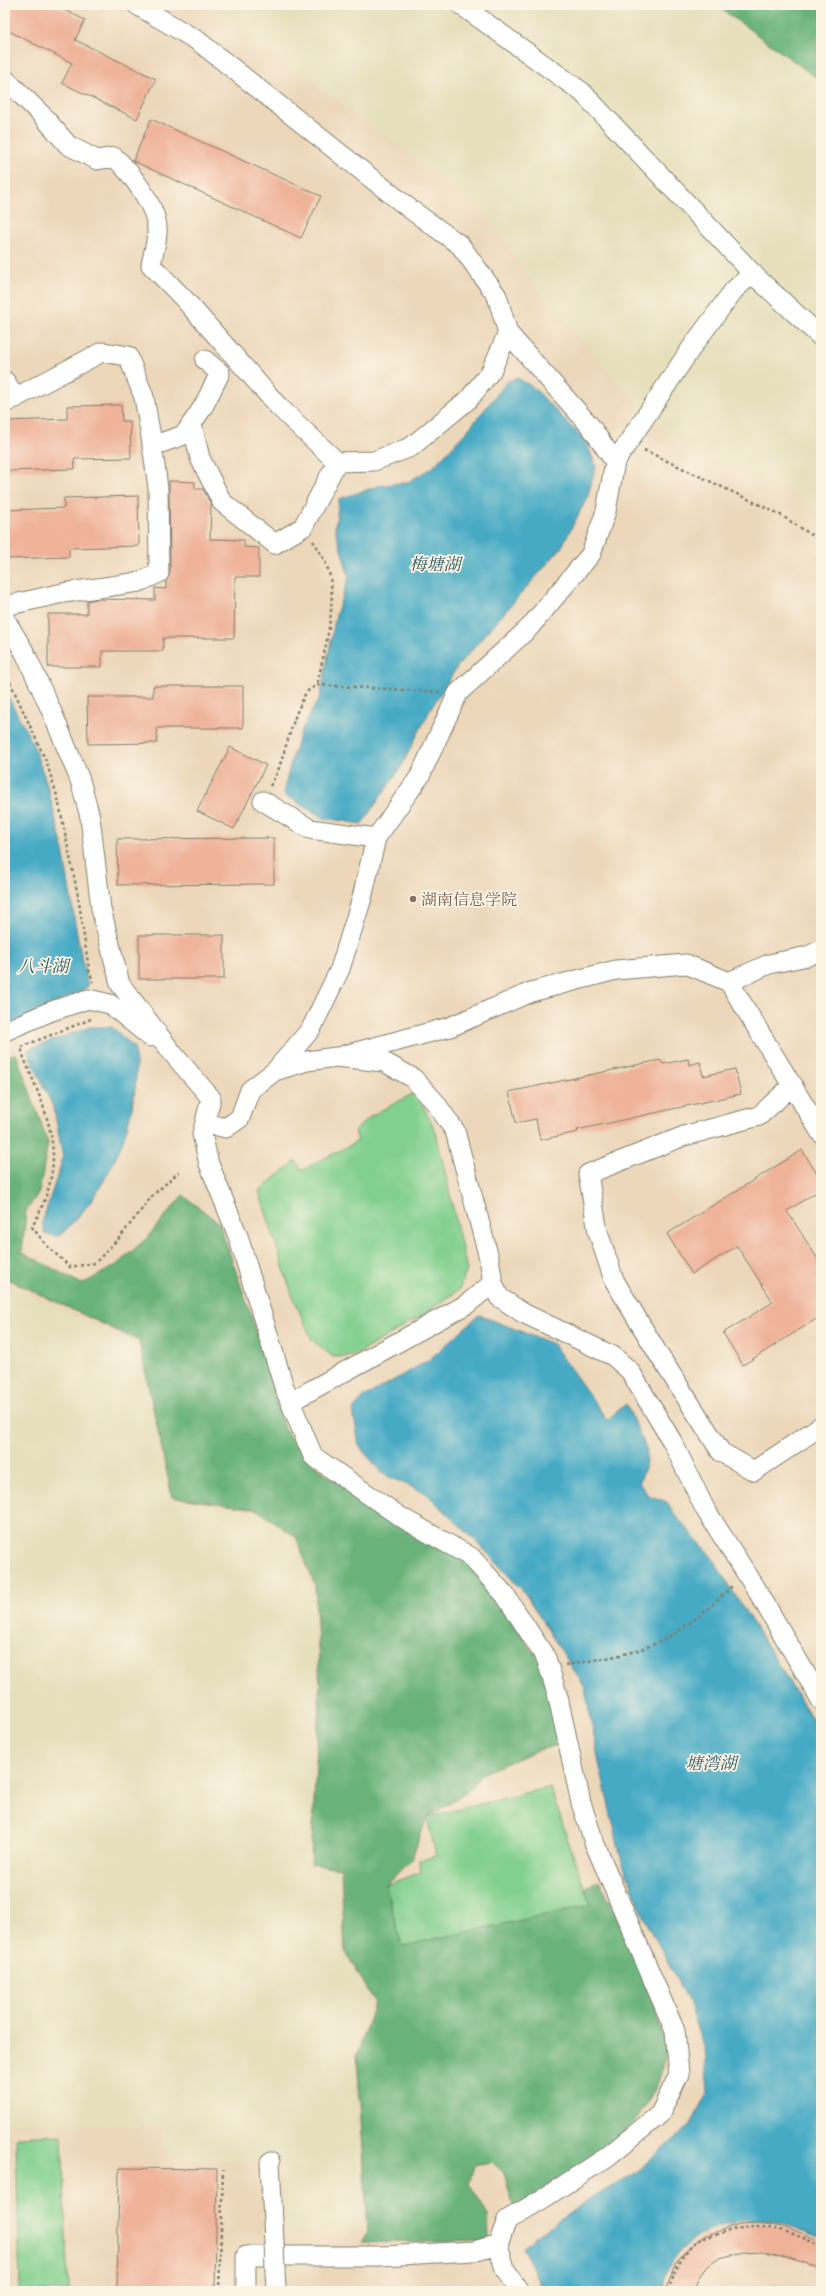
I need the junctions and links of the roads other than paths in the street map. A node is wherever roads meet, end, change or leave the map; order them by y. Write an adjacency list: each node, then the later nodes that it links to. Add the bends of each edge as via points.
1 (137, 5): 5 (street, via 198,41 398,200 460,245 497,296)
2 (461, 5): 4 (street, via 582,92)
3 (5, 79): 12 (street, via 68,145 97,160 114,157 125,166 154,211 157,228 151,265 190,305 278,406)
4 (753, 274): 6 (street); 13 (street, via 734,290 694,344)
5 (508, 333): 12 (street, via 491,371 469,399 412,447 374,461); 13 (street, via 591,427)
6 (821, 336)
7 (204, 360): 10 (street, via 220,373)
8 (5, 381): 9 (street)
9 (10, 400): 11 (street, via 102,352 128,356 144,397)
10 (192, 424): 11 (street, via 184,435); 12 (street, via 200,458 222,502 275,544 303,527)
11 (152, 446): 14 (street, via 158,488 159,573 139,582 63,593)
12 (337, 462)
13 (615, 462): 17 (street, via 606,511 591,554 529,628 458,693 420,776)
14 (5, 606)
15 (5, 619): 21 (street, via 24,652 80,780 90,817 101,909 120,984)
16 (263, 801): 17 (street, via 310,829)
17 (376, 838): 23 (street, via 362,898 340,969 311,1029)
18 (821, 950): 19 (street, via 808,956 769,964)
19 (729, 982): 22 (street, via 686,964 616,970 531,992 450,1027); 24 (street)
20 (5, 1031): 21 (street, via 88,999 110,1004)
21 (174, 1055): 25 (street, via 211,1098)
22 (336, 1057): 23 (street, via 307,1061); 27 (street, via 384,1062 414,1078 435,1102 455,1131 489,1258)
23 (275, 1071): 25 (street, via 250,1090 240,1118 226,1128)
24 (793, 1085): 26 (street); 29 (street, via 759,1116 684,1136 588,1174 598,1232 614,1280 660,1358 721,1452 754,1471)
25 (204, 1123): 28 (street, via 202,1134 209,1164 238,1236)
26 (821, 1132)
27 (493, 1283): 28 (street, via 467,1304); 30 (street, via 500,1297 522,1312 613,1356 630,1371 673,1443 706,1509)
28 (290, 1402): 32 (street, via 313,1456 399,1516 472,1557 505,1596 546,1658 558,1697 581,1803 594,1842 676,2031 680,2074 660,2114 607,2157 507,2220)
29 (821, 1426)
30 (821, 1700)
31 (270, 2162): 34 (street, bridge)
32 (498, 2244): 33 (street, via 474,2251 390,2255 246,2256); 35 (street, via 505,2270)
33 (246, 2291)
34 (276, 2291)
35 (519, 2291)

